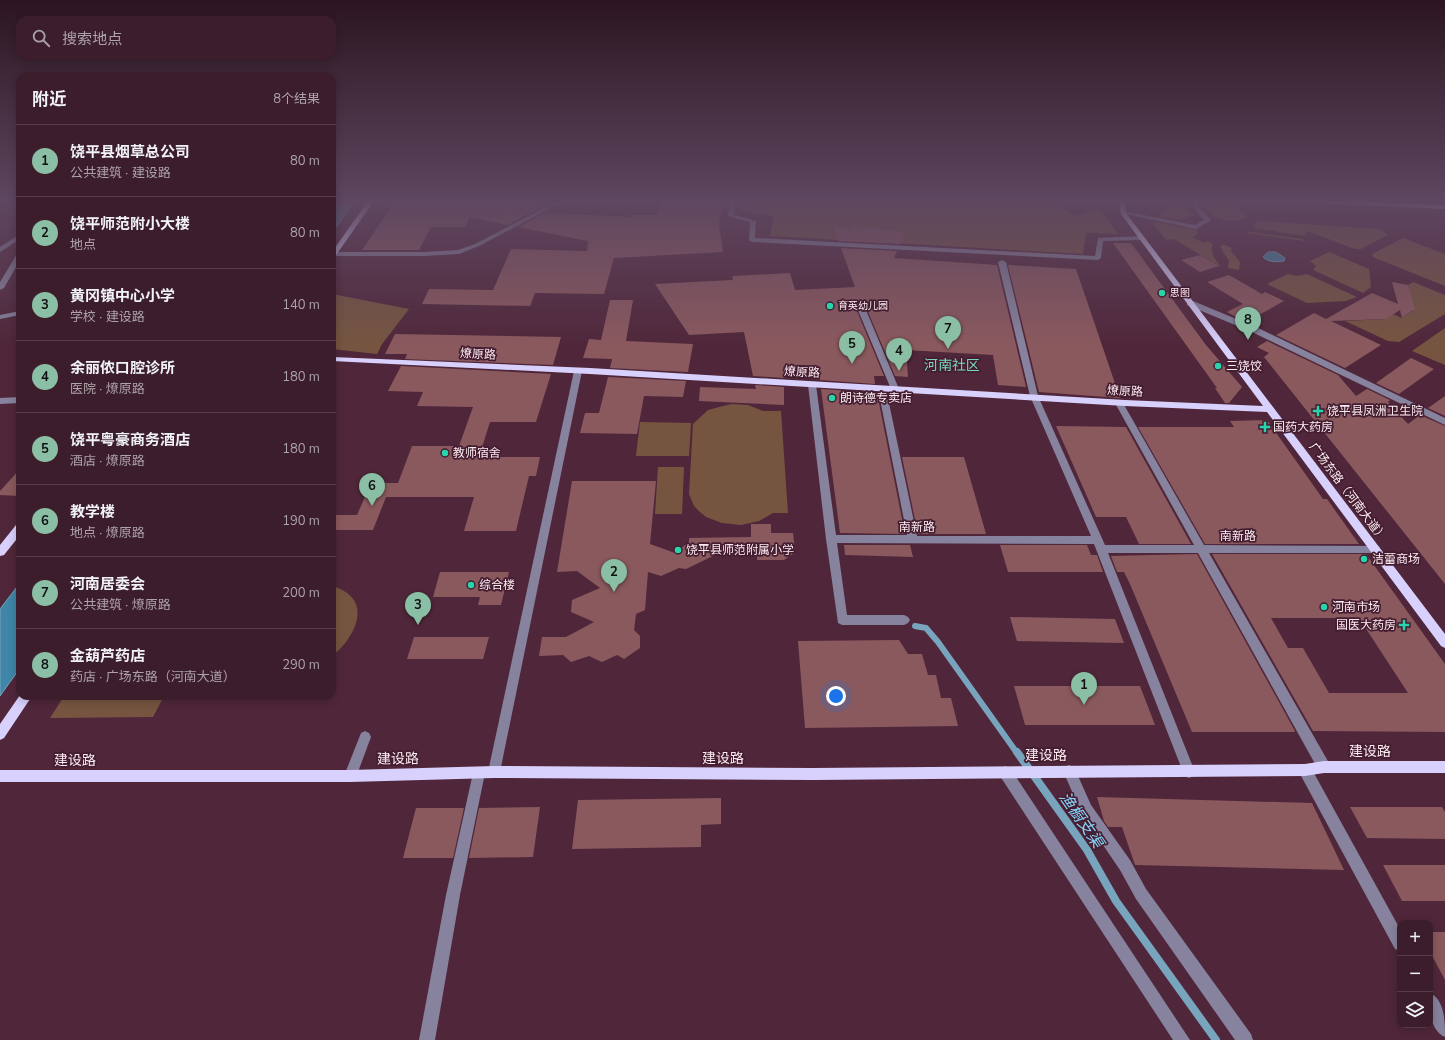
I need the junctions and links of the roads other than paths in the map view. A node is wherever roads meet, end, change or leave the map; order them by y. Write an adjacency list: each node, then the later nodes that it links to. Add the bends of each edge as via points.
1 (465, 250): 5 (street, via 424,254)
2 (935, 250): 3 (street, via 1098,258)
3 (1099, 250)
4 (1151, 250): 9 (main road, 广场东路（河南大道）)
5 (336, 255)
6 (16, 261): 8 (street)
7 (1002, 262): 18 (street)
8 (0, 288)
9 (1190, 302): 22 (main road, 广场东路（河南大道）); 23 (street, via 1255,330)
10 (859, 303): 17 (street)
11 (16, 314): 12 (street)
12 (0, 317)
13 (336, 359): 14 (main road, 燎原路)
14 (578, 371): 15 (main road, 燎原路); 40 (street)
15 (812, 385): 16 (main road, 燎原路); 25 (street)
16 (882, 389): 17 (main road, 燎原路); 26 (street)
17 (895, 389): 18 (main road, 燎原路)
18 (1034, 396): 21 (main road, 燎原路); 27 (street)
19 (16, 400): 20 (street)
20 (0, 401)
21 (1119, 402): 22 (main road, 燎原路); 29 (street)
22 (1271, 409): 28 (main road, 广场东路（河南大道）)
23 (1445, 422)
24 (16, 533): 30 (main road)
25 (831, 539): 26 (street, 南新路); 31 (street, via 842,620)
26 (913, 540): 27 (street, 南新路)
27 (1100, 545): 29 (street, 南新路); 42 (street)
28 (1375, 549): 29 (street, 南新路); 32 (main road, 广场东路（河南大道）)
29 (1202, 550): 36 (street)
30 (0, 552)
31 (904, 620)
32 (1445, 643)
33 (23, 700): 34 (main road)
34 (0, 734)
35 (364, 737): 44 (street)
36 (1324, 767): 37 (main road, 建设路); 38 (main road, 建设路)
37 (1445, 767)
38 (1305, 770): 42 (main road, 建设路); 45 (street)
39 (1069, 771): 41 (main road, 建设路); 42 (main road, 建设路); 50 (street, via 1093,820 1131,872 1141,894)
40 (486, 772): 41 (main road, 建设路); 44 (main road, 建设路); 48 (street, via 453,895)
41 (1005, 772): 49 (street)
42 (1189, 772)
43 (0, 776): 44 (main road, 建设路)
44 (350, 776)
45 (1397, 939)
46 (1433, 1007): 47 (street)
47 (1445, 1029)
48 (427, 1040)
49 (1182, 1040)
50 (1245, 1040)

